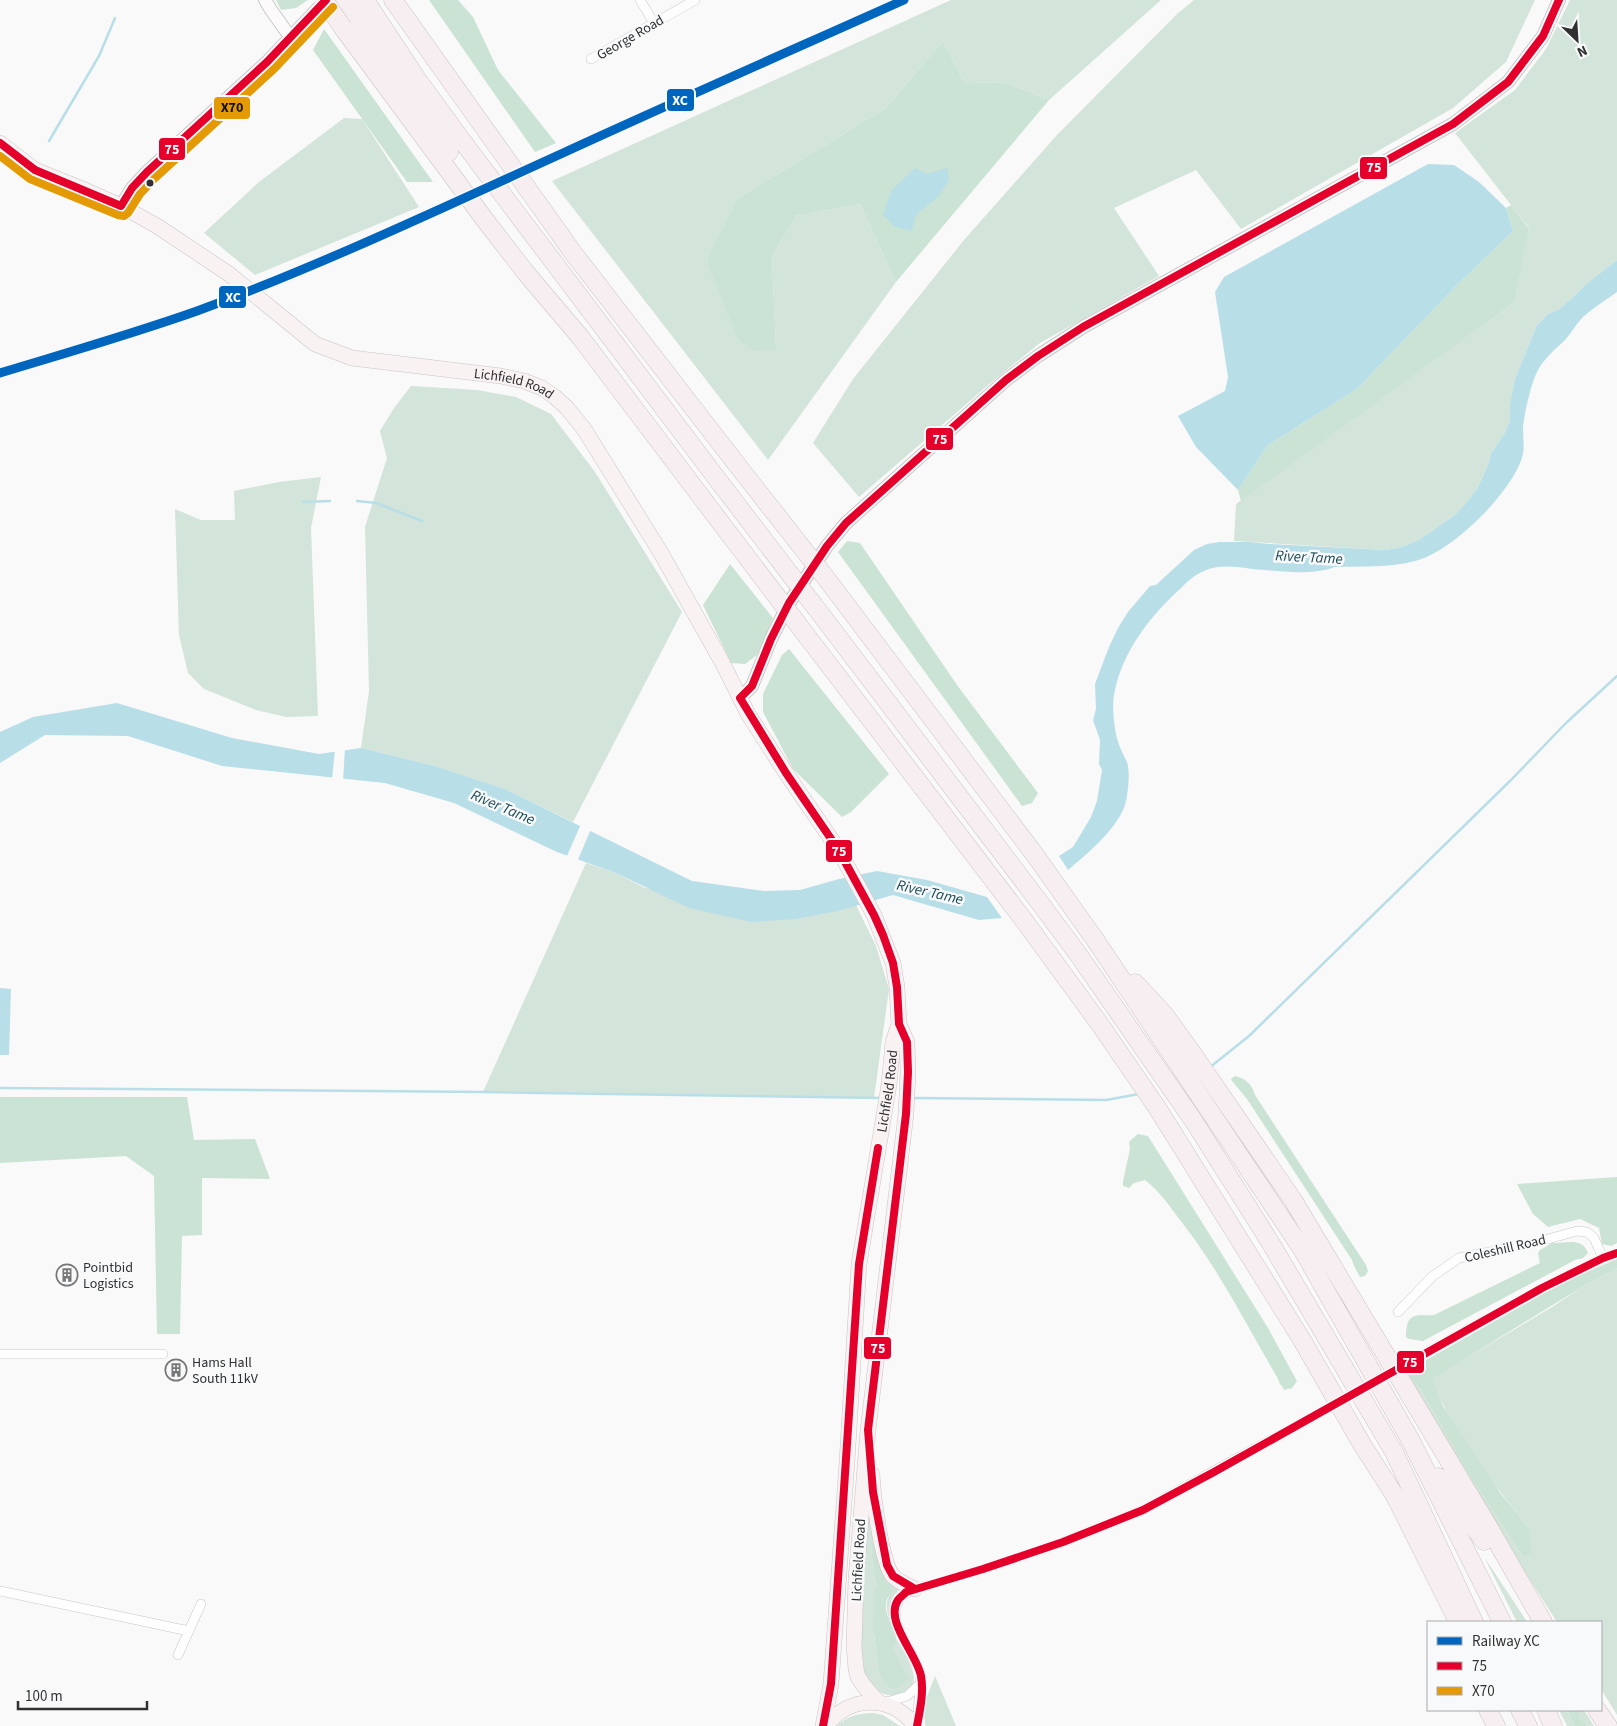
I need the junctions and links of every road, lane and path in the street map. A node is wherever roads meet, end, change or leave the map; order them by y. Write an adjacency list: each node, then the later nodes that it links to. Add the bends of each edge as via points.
1 (265, 0): 10 (main road)
2 (325, 0): 8 (highway, bridge); 10 (main road)
3 (346, 0): 8 (highway)
4 (393, 0): 16 (highway, bridge, via 580,262 829,582 1096,940 1164,1014 1188,1062)
5 (640, 0): 9 (street)
6 (695, 0): 9 (street, George Road)
7 (1559, 0): 14 (main road, via 1542,36 1508,82 1453,124 1082,327 1006,380 846,523 789,603 752,686)
8 (358, 12): 24 (highway, bridge, via 443,155 526,273 581,338 1023,919 1138,1080 1302,1340); 30 (highway, bridge, via 417,79 1078,954 1180,1102 1275,1250 1394,1452)
9 (654, 23): 11 (street, George Road)
10 (291, 38): 13 (main road, via 147,172)
11 (591, 59)
12 (0, 143): 13 (highway, Lichfield Road, via 35,170)
13 (121, 206): 14 (highway, Lichfield Road, via 229,274 315,344 352,358 524,381 555,397 584,429 660,553)
14 (737, 692): 15 (highway, Lichfield Road, via 786,773 838,849 874,915 893,963)
15 (899, 1024): 22 (highway, Lichfield Road, via 907,1042 908,1084); 43 (highway, Lichfield Road, via 893,1042 859,1264 831,1684)
16 (1206, 1088): 23 (highway); 33 (highway, via 1293,1200)
17 (1617, 1253): 18 (street)
18 (1603, 1258): 19 (street, Coleshill Road, via 1594,1238 1587,1232 1577,1231 1459,1258 1429,1279); 25 (street, bridge, via 1542,1288 1143,1510 1062,1542)
19 (1398, 1312)
20 (0, 1354): 21 (street)
21 (164, 1354)
22 (868, 1430): 25 (highway, via 873,1492 887,1565 893,1576); 37 (highway, Lichfield Road, via 854,1647 858,1677)
23 (1410, 1440): 31 (highway); 32 (highway)
24 (1362, 1446): 28 (highway); 29 (highway, via 1395,1496)
25 (915, 1589): 36 (street, via 898,1599 895,1615 905,1644 919,1668)
26 (0, 1590): 34 (street)
27 (201, 1604): 34 (street)
28 (1447, 1621)
29 (1458, 1621)
30 (1474, 1621)
31 (1501, 1621)
32 (1538, 1621)
33 (1542, 1621)
34 (189, 1631): 35 (street)
35 (178, 1655)
36 (921, 1683): 37 (street, via 907,1696); 44 (street)
37 (881, 1703): 43 (highway, via 852,1706); 44 (highway, Lichfield Road, via 898,1710)
38 (1488, 1711): 45 (highway)
39 (1499, 1711): 46 (highway)
40 (1520, 1711): 47 (highway)
41 (1546, 1711): 48 (highway)
42 (1598, 1711): 49 (highway)
43 (825, 1726)
44 (916, 1726)
45 (1496, 1726)
46 (1506, 1726)
47 (1528, 1726)
48 (1553, 1726)
49 (1608, 1726)

